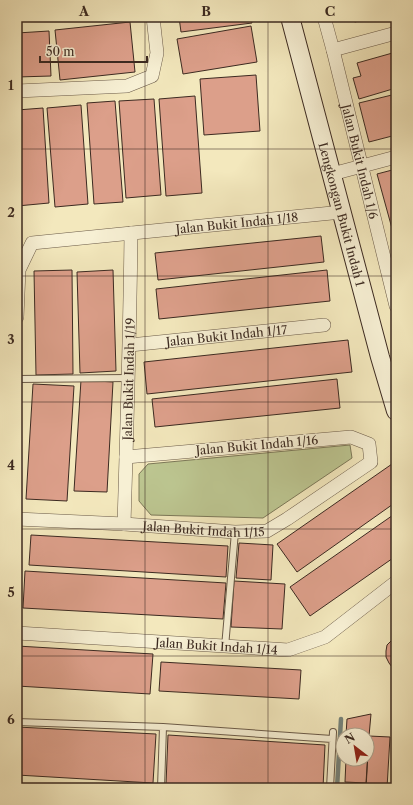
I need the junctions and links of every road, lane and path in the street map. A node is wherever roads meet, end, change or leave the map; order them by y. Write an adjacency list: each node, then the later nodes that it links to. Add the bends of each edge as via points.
1 (153, 17): 6 (street, via 157,53 152,76 127,86)
2 (290, 17): 9 (street, Lengkongan Bukit Indah 1)
3 (324, 17): 5 (street, Jalan Bukit Indah 1/6)
4 (396, 33): 5 (street)
5 (333, 50): 8 (street, Jalan Bukit Indah 1/6)
6 (17, 91)
7 (396, 157): 8 (street)
8 (361, 165): 9 (street); 12 (street, Jalan Bukit Indah 1/6)
9 (332, 174): 10 (street, Lengkongan Bukit Indah 1)
10 (342, 212): 11 (street, Jalan Bukit Indah 1/18); 18 (street, Lengkongan Bukit Indah 1)
11 (131, 234): 13 (street, Jalan Bukit Indah 1/18, via 32,243 19,270); 15 (street, Jalan Bukit Indah 1/19)
12 (396, 306)
13 (17, 318)
14 (324, 325): 15 (street, Jalan Bukit Indah 1/17)
15 (130, 345): 16 (street, Jalan Bukit Indah 1/19)
16 (128, 378): 17 (lane); 19 (street, Jalan Bukit Indah 1/19)
17 (17, 379)
18 (396, 411)
19 (126, 457): 20 (street, Jalan Bukit Indah 1/16, via 350,437 369,444); 22 (street, Jalan Bukit Indah 1/19)
20 (371, 462): 23 (street, Jalan Bukit Indah 1/15, via 267,530)
21 (17, 520): 22 (street, Jalan Bukit Indah 1/15)
22 (124, 524): 23 (street, Jalan Bukit Indah 1/15)
23 (235, 532): 26 (lane)
24 (396, 582): 26 (street, Jalan Bukit Indah 1/14, via 324,637 288,650)
25 (17, 633): 26 (street, Jalan Bukit Indah 1/14)
26 (226, 647)
27 (17, 722): 28 (lane)
28 (163, 726): 30 (lane); 31 (lane)
29 (333, 732): 30 (lane)
30 (332, 739): 32 (lane)
31 (161, 788)
32 (330, 788)

